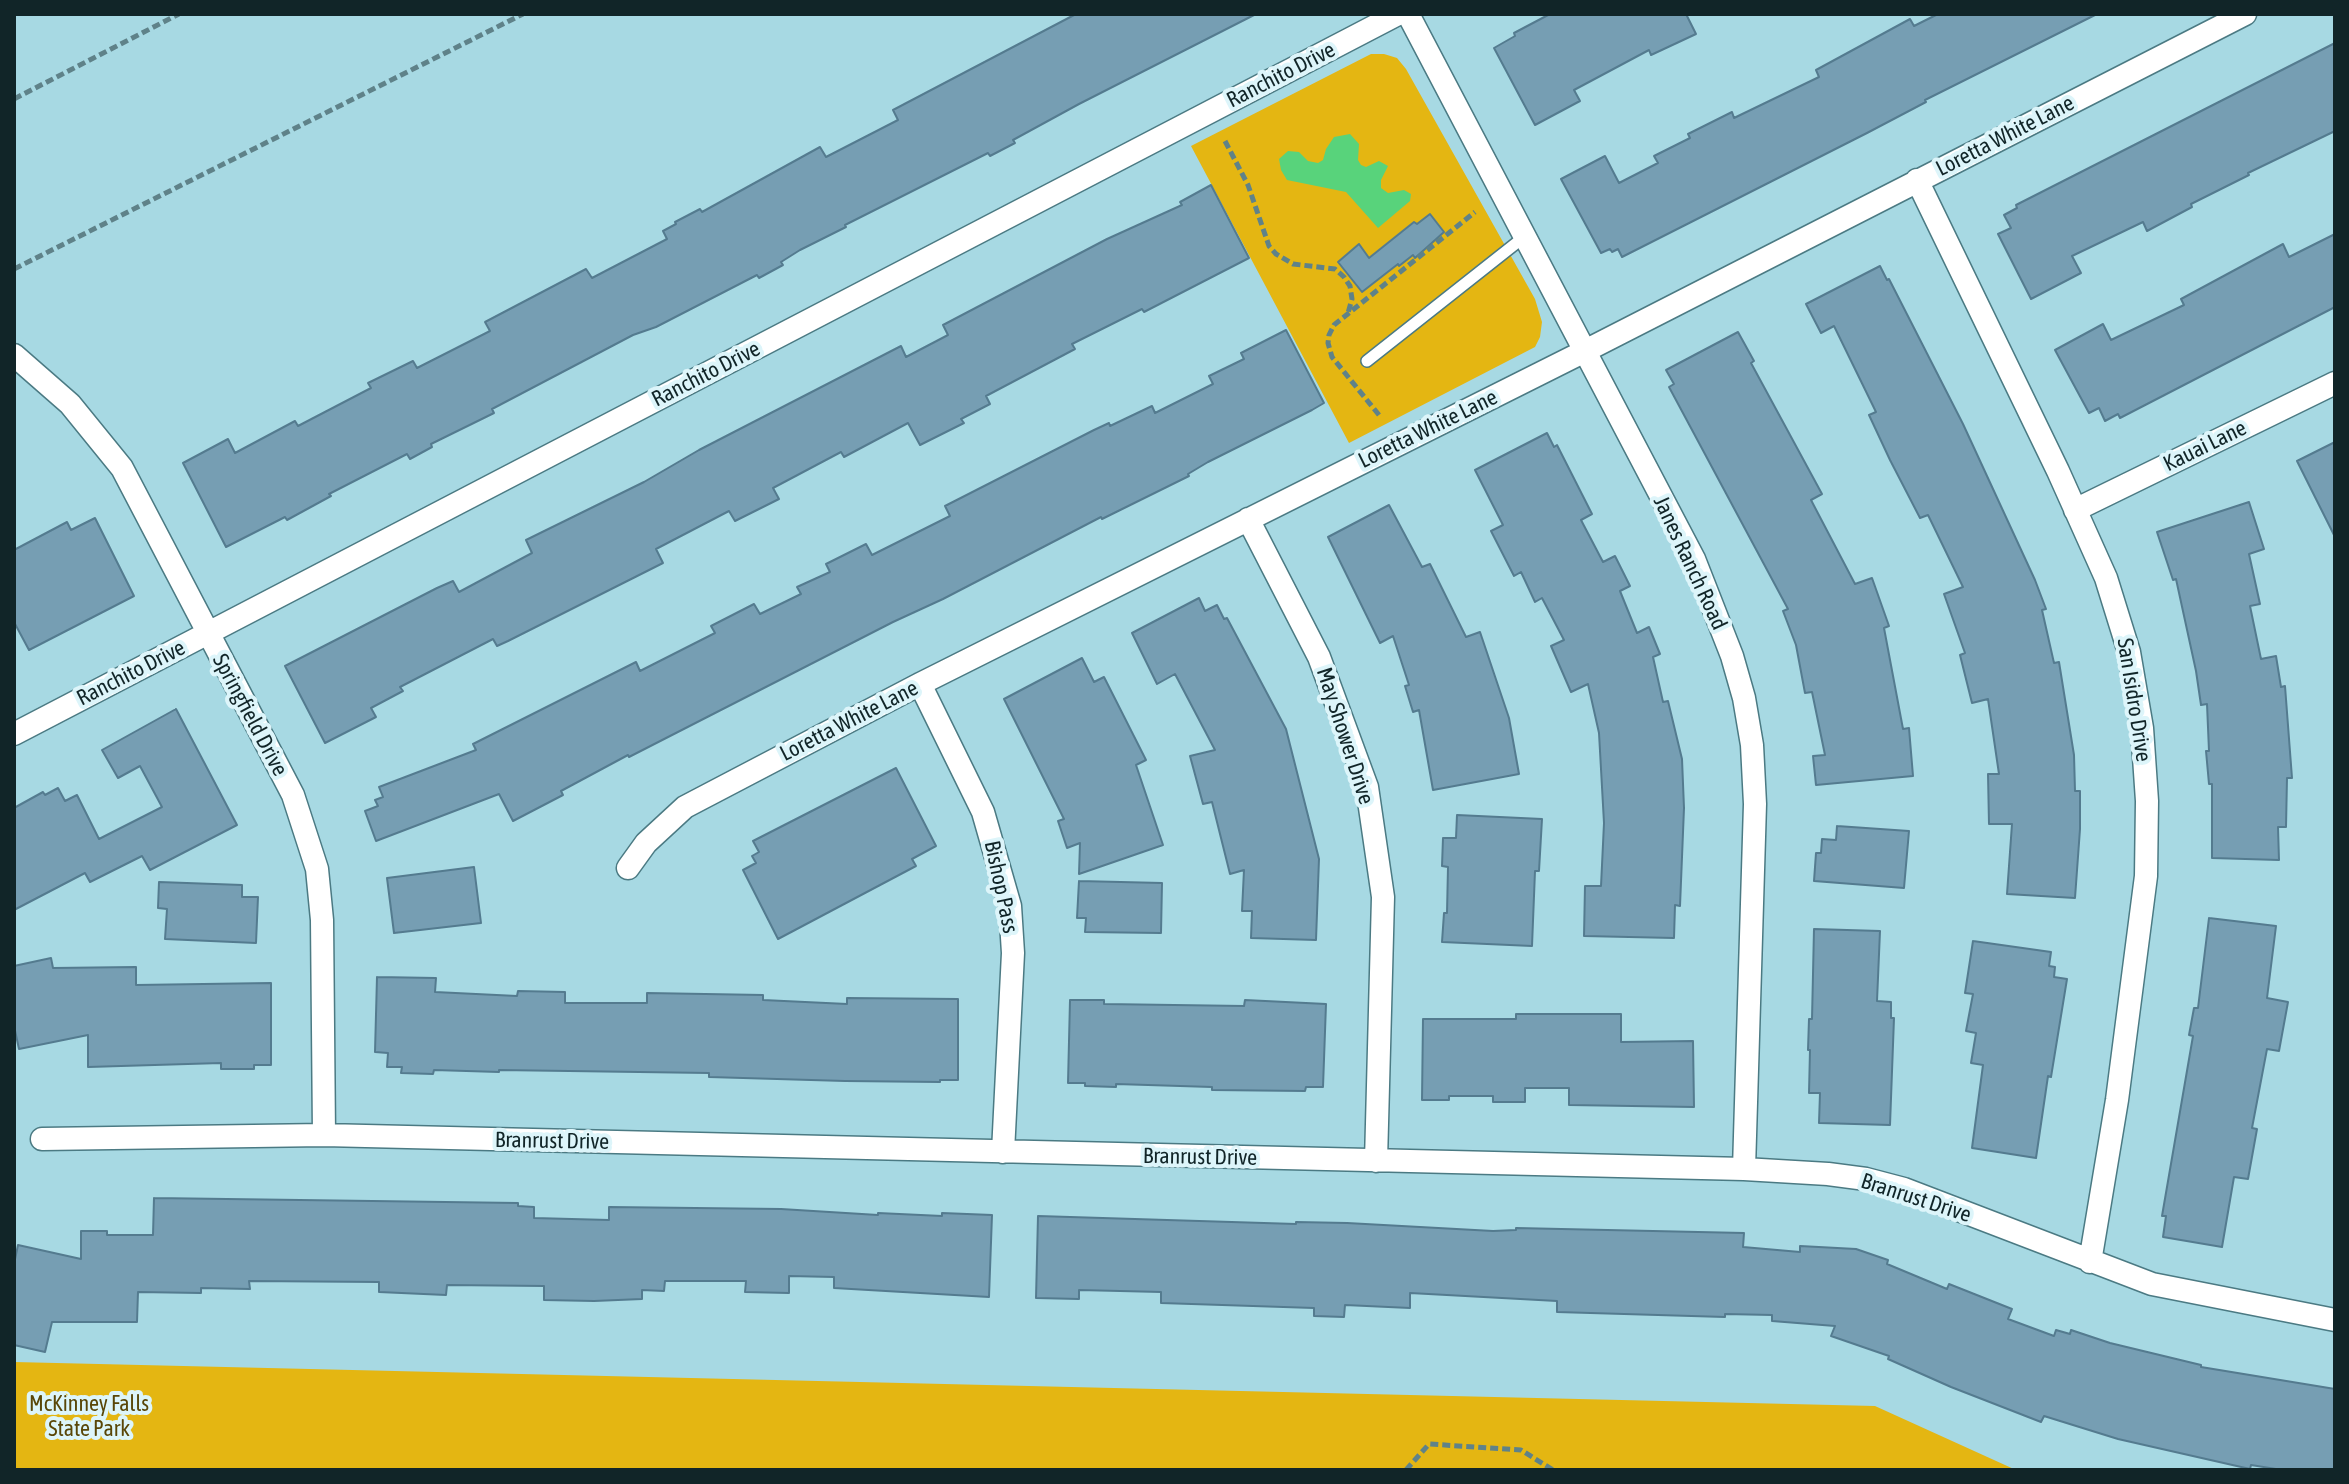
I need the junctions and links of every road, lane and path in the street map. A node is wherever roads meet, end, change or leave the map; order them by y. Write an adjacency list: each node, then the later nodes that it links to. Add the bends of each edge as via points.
1 (179, 14): 6 (path)
2 (523, 14): 11 (path)
3 (1398, 14): 20 (street, Ranchito Drive)
4 (1408, 14): 10 (street, Janes Ranch Road)
5 (2245, 14): 8 (street, Loretta White Lane)
6 (14, 99)
7 (1225, 141): 12 (path, via 1248,185 1269,246 1293,264 1335,269 1350,286)
8 (1917, 180): 13 (street, Loretta White Lane); 18 (street, San Isidro Drive)
9 (1475, 212): 12 (path)
10 (1524, 237): 13 (street, Janes Ranch Road); 15 (lane)
11 (14, 269)
12 (1348, 314): 17 (path, via 1334,325 1328,343 1332,357)
13 (1583, 352): 19 (street, Loretta White Lane); 28 (street, Janes Ranch Road, via 1694,559 1744,698 1755,804)
14 (14, 355): 20 (street, Springfield Drive, via 70,404 122,468)
15 (1367, 361)
16 (2335, 383): 18 (street, Kauai Lane)
17 (1379, 415)
18 (2075, 510): 29 (street, San Isidro Drive, via 2106,578 2129,652 2147,801 2144,892)
19 (1248, 519): 21 (street, Loretta White Lane); 27 (street, May Shower Drive, via 1319,657 1367,787 1383,897)
20 (207, 634): 22 (street, Ranchito Drive); 24 (street, Springfield Drive, via 293,795 317,869)
21 (920, 684): 23 (street, Loretta White Lane, via 685,807); 26 (street, Bishop Pass, via 983,812 1010,906 1013,953)
22 (14, 734)
23 (628, 868)
24 (324, 1135): 25 (street, Branrust Drive); 26 (street, Branrust Drive)
25 (42, 1139)
26 (1003, 1152): 27 (street, Branrust Drive)
27 (1376, 1161): 28 (street, Branrust Drive)
28 (1744, 1169): 29 (street, Branrust Drive, via 1866,1179 1904,1189)
29 (2090, 1262): 30 (street, Branrust Drive, via 2152,1284)
30 (2335, 1320)
31 (1406, 1470): 32 (path, via 1429,1444 1521,1450)
32 (1553, 1470)

